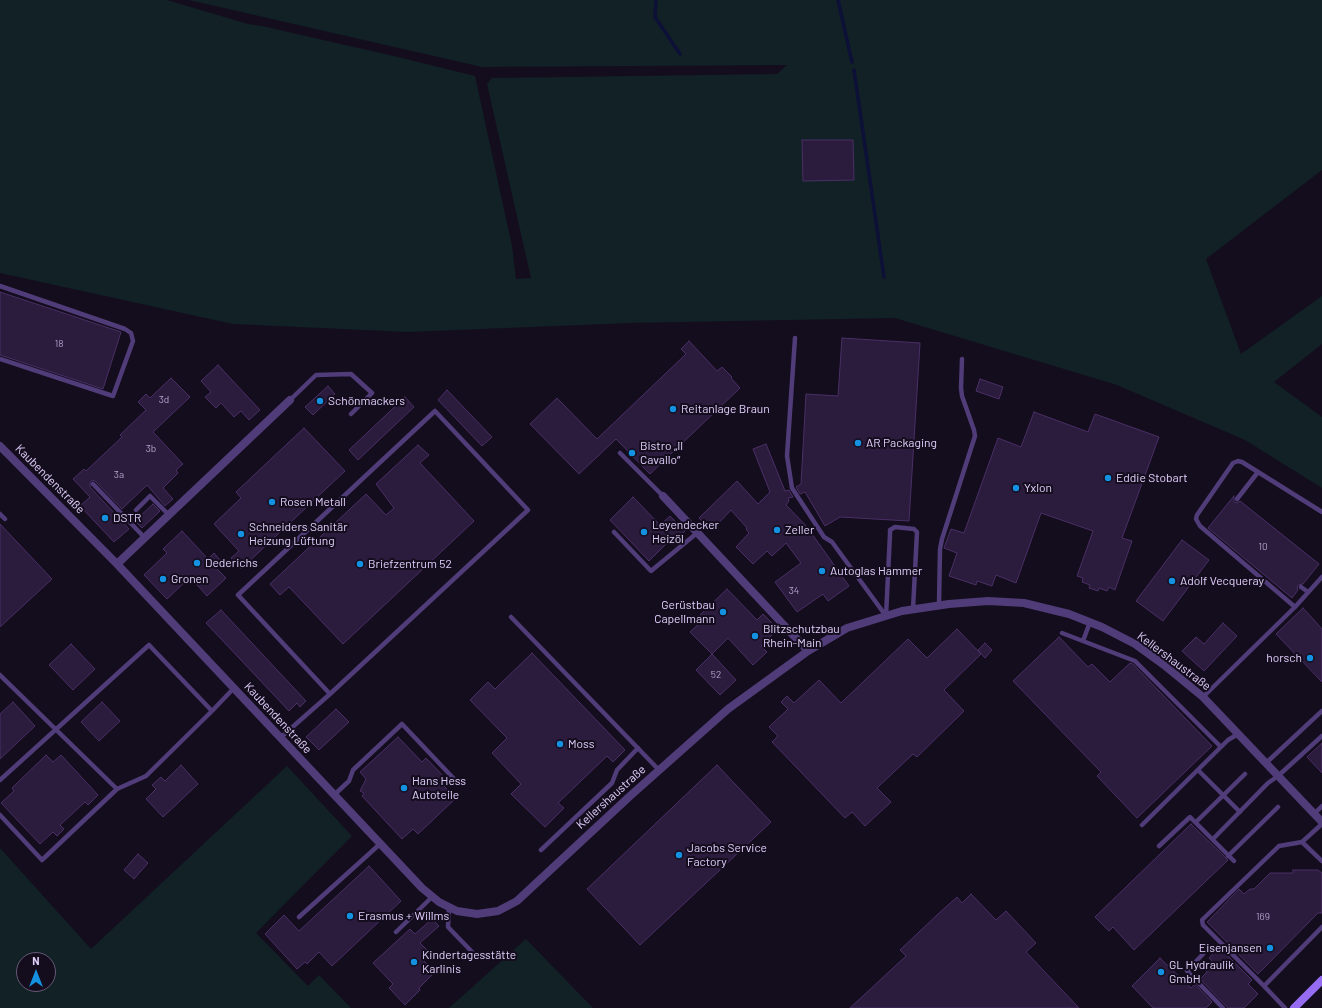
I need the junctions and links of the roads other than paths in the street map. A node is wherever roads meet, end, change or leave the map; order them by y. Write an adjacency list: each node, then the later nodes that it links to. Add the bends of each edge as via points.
1 (0, 286): 3 (lane, via 125,329 131,333 132,341 113,396)
2 (795, 338): 28 (lane, via 786,456 792,488 824,537 832,542)
3 (0, 358)
4 (962, 359): 25 (lane, via 962,396 975,436 942,539)
5 (290, 400): 6 (lane, via 316,375 351,374 372,393); 16 (street)
6 (351, 414)
7 (0, 446): 21 (street, Kaubendenstraße)
8 (620, 453): 11 (lane)
9 (1258, 472): 12 (lane); 14 (lane); 26 (lane, via 1242,462 1235,462 1198,512 1196,519 1200,526)
10 (93, 484): 20 (lane)
11 (663, 496): 19 (street)
12 (1237, 499)
13 (136, 510): 16 (lane, via 150,496)
14 (1322, 512)
15 (0, 514): 17 (lane)
16 (169, 515): 20 (street)
17 (5, 519)
18 (614, 532): 19 (lane, via 651,571)
19 (697, 533): 33 (street)
20 (144, 538): 21 (street)
21 (117, 564): 37 (street, Kaubendenstraße)
22 (1322, 577): 24 (lane)
23 (1301, 587): 24 (lane)
24 (1308, 592): 26 (lane)
25 (939, 605): 27 (street, Kellershaustraße); 30 (street, Kellershaustraße, via 988,601 1024,603)
26 (1295, 607): 39 (lane)
27 (912, 609): 28 (street, Kellershaustraße); 28 (lane, via 917,532 914,529 895,527 890,530)
28 (886, 616): 33 (street, Kellershaustraße, via 847,628)
29 (511, 617): 47 (lane)
30 (1090, 622): 32 (lane); 39 (street, Kellershaustraße, via 1136,644)
31 (1062, 634): 32 (lane)
32 (1083, 641): 46 (lane, via 1135,661)
33 (808, 651): 49 (street, Kellershaustraße, via 728,709)
34 (0, 675): 35 (lane)
35 (5, 680): 36 (lane); 42 (lane)
36 (0, 684)
37 (234, 688): 40 (lane); 45 (street, Kaubendenstraße)
38 (330, 694): 38 (lane, via 528,510 435,411 238,595); 45 (lane)
39 (1203, 697): 43 (street, Kellershaustraße)
40 (212, 710): 42 (lane, via 149,645); 55 (lane, via 146,776)
41 (1322, 711): 48 (lane)
42 (56, 730): 53 (lane); 55 (lane)
43 (1238, 734): 46 (lane); 48 (street, Kellershaustraße)
44 (1322, 736): 52 (lane)
45 (280, 738): 56 (street, Kaubendenstraße)
46 (1221, 747): 50 (lane)
47 (638, 748): 49 (lane); 70 (lane, via 616,770 612,783)
48 (1266, 763): 52 (street, Kellershaustraße)
49 (660, 770): 76 (street, Kellershaustraße, via 518,901 498,911 477,914)
50 (1198, 770): 57 (lane); 65 (lane)
51 (1245, 774): 57 (lane)
52 (1278, 776): 60 (lane); 61 (street, Kellershaustraße)
53 (0, 780)
54 (456, 781): 56 (lane, via 402,724 353,770 349,780)
55 (117, 789): 62 (lane, via 42,860)
56 (334, 795): 68 (street, Kaubendenstraße)
57 (1223, 795): 60 (lane); 63 (lane)
58 (1322, 806): 61 (lane)
59 (1278, 807): 71 (lane)
60 (1240, 812): 66 (lane)
61 (1314, 814): 64 (street, Kellershaustraße)
62 (0, 815)
63 (1196, 822): 66 (lane); 69 (lane, via 1190,816)
64 (1322, 823): 67 (lane)
65 (1142, 825)
66 (1213, 839): 71 (lane)
67 (1302, 842): 72 (lane); 83 (lane, via 1279,846 1202,920 1203,925)
68 (380, 844): 74 (street, Kaubendenstraße); 77 (lane)
69 (1159, 846)
70 (541, 850)
71 (1228, 856): 73 (lane)
72 (1322, 860)
73 (1234, 861)
74 (422, 888): 75 (street, Kellershaustraße)
75 (432, 897): 76 (street, Kellershaustraße); 79 (lane)
76 (449, 907): 81 (lane, via 448,927)
77 (299, 917)
78 (1322, 927): 83 (lane)
79 (396, 932)
80 (1203, 954): 84 (lane, via 1187,971)
81 (475, 955)
82 (1322, 980): 86 (main road)
83 (1264, 986): 85 (lane)
84 (1223, 1008)
85 (1285, 1008)
86 (1294, 1008)

